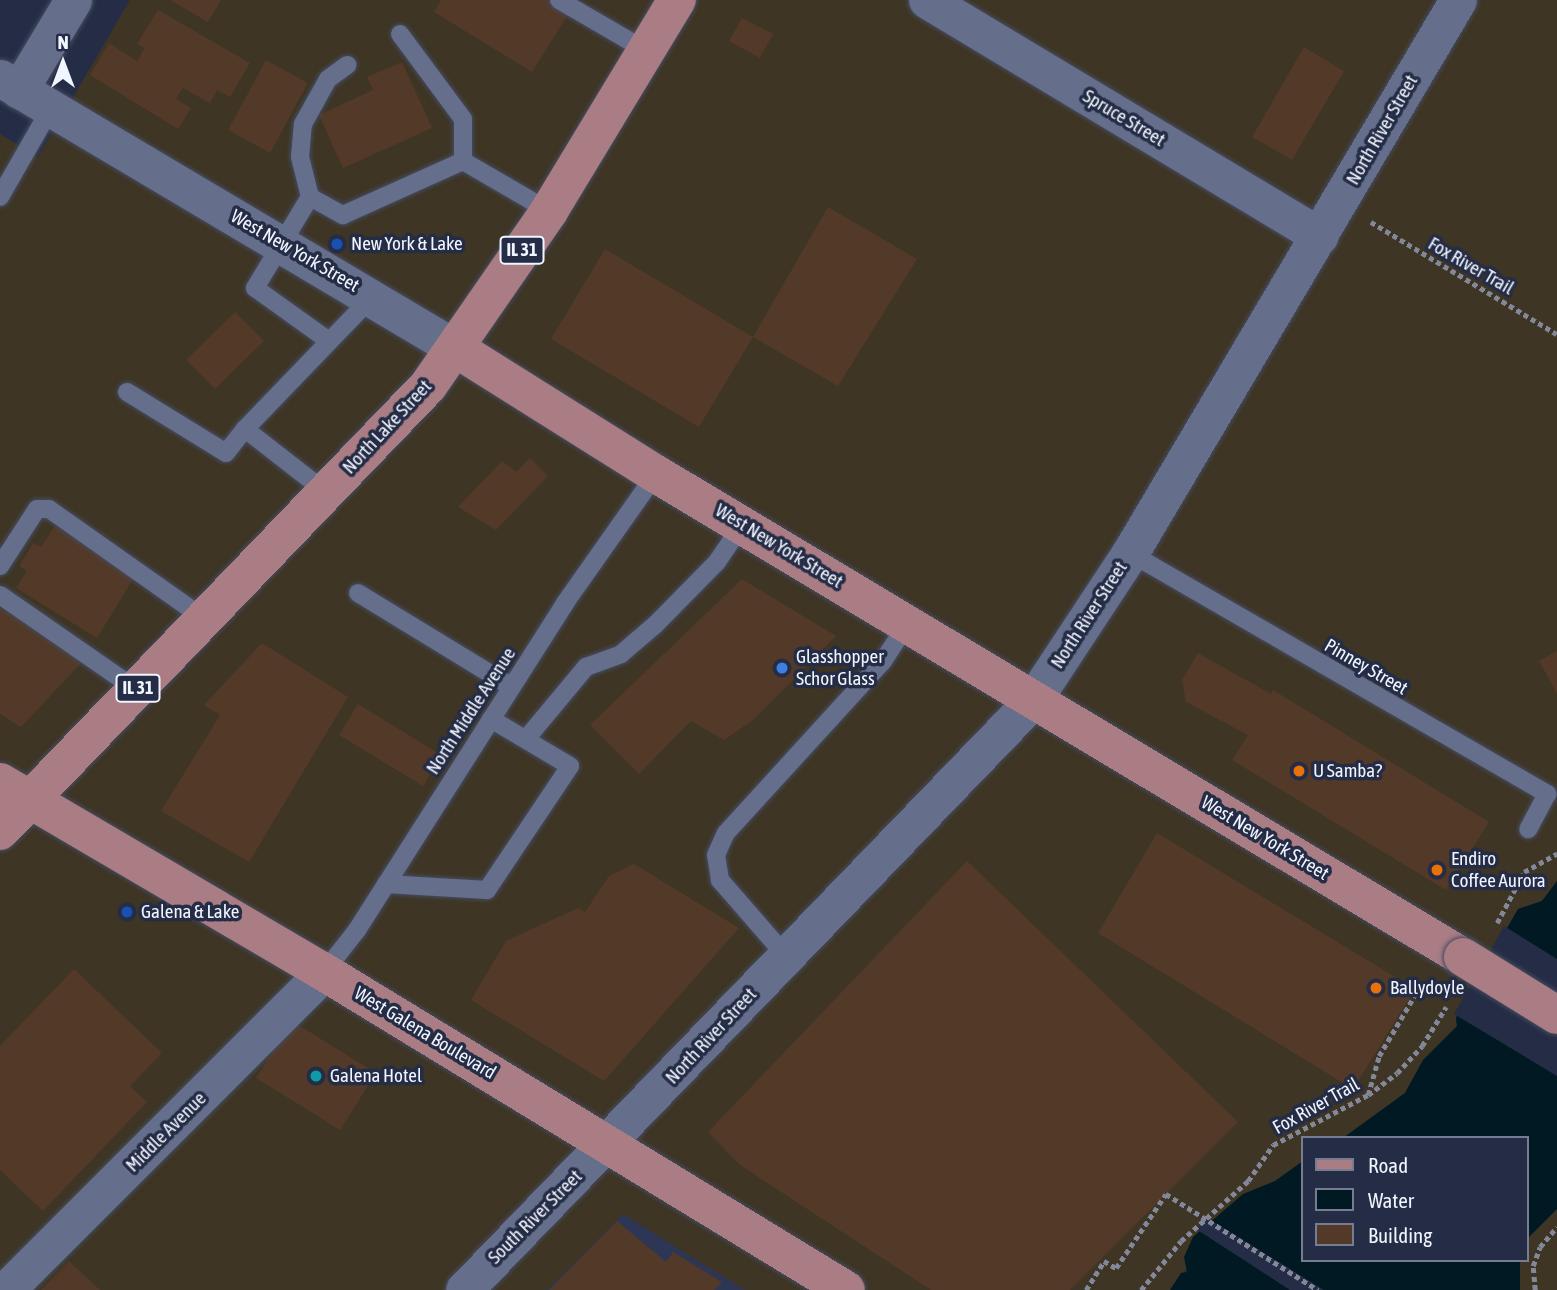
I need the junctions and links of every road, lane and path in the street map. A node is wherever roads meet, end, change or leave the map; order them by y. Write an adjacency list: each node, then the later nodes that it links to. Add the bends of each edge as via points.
1 (74, 0): 9 (street)
2 (559, 0): 7 (lane)
3 (677, 0): 7 (main road, North Lake Street / IL 31)
4 (928, 0): 16 (street, Spruce Street)
5 (1458, 0): 16 (street, North River Street)
6 (400, 34): 11 (lane, via 463,118)
7 (647, 51): 14 (main road, North Lake Street / IL 31)
8 (348, 65): 13 (lane, via 328,79 303,124 300,156)
9 (10, 84): 10 (street, West New York Street)
10 (51, 108): 12 (lane); 17 (street, West New York Street)
11 (463, 161): 13 (lane, via 343,215); 14 (lane)
12 (0, 197)
13 (310, 197): 17 (lane)
14 (549, 211): 21 (main road, North Lake Street / IL 31)
15 (1371, 222): 19 (path, Fox River Trail)
16 (1320, 236): 27 (street, North River Street)
17 (280, 242): 18 (street, West New York Street); 20 (lane, via 255,288)
18 (372, 297): 20 (lane); 21 (street, West New York Street)
19 (1557, 334)
20 (329, 341): 23 (lane)
21 (455, 348): 24 (main road, West New York Street); 25 (main road, North Lake Street / IL 31, via 428,386)
22 (127, 392): 23 (lane, via 226,453)
23 (245, 429): 25 (lane)
24 (656, 474): 26 (main road, West New York Street); 33 (lane, North Middle Avenue)
25 (326, 492): 31 (main road, North Lake Street / IL 31)
26 (742, 525): 32 (main road, West New York Street); 37 (lane, via 717,562 656,624 621,654 586,667)
27 (1130, 553): 35 (street, North River Street); 39 (lane, Pinney Street, via 1547,794)
28 (0, 566): 31 (lane, via 37,509 49,509)
29 (358, 593): 33 (lane)
30 (0, 595): 34 (lane)
31 (205, 618): 34 (main road, North Lake Street / IL 31)
32 (908, 623): 35 (main road, West New York Street); 44 (lane, via 883,661 726,833 716,855 720,880)
33 (512, 687): 36 (lane, North Middle Avenue)
34 (136, 690): 38 (main road, North Lake Street / IL 31)
35 (1033, 701): 44 (street, North River Street); 48 (main road, West New York Street, bridge)
36 (491, 719): 37 (lane); 42 (lane, North Middle Avenue)
37 (526, 739): 42 (lane, via 570,766 487,890)
38 (15, 791): 40 (main road, IL 31); 45 (main road, West Galena Boulevard)
39 (1528, 829)
40 (0, 831)
41 (1557, 854): 43 (path, via 1524,872)
42 (386, 884): 45 (lane, North Middle Avenue)
43 (1497, 923)
44 (786, 956): 50 (street, North River Street)
45 (324, 972): 50 (main road, West Galena Boulevard); 53 (street, Middle Avenue)
46 (1422, 983): 49 (path, via 1379,1056)
47 (1446, 1007): 49 (path, Fox River Trail, via 1422,1046)
48 (1557, 1015)
49 (1368, 1095): 51 (path, Fox River Trail, via 1273,1144 1248,1181)
50 (606, 1143): 54 (street, South River Street); 55 (main road, West Galena Boulevard)
51 (1204, 1218): 56 (path, bridge, via 1166,1194 1116,1268 1104,1261); 57 (path, Fox River Trail); 58 (path, bridge)
52 (1557, 1227): 59 (path, via 1540,1247 1533,1266)
53 (6, 1290)
54 (464, 1290)
55 (846, 1290)
56 (1086, 1290)
57 (1141, 1290)
58 (1318, 1290)
59 (1535, 1290)

